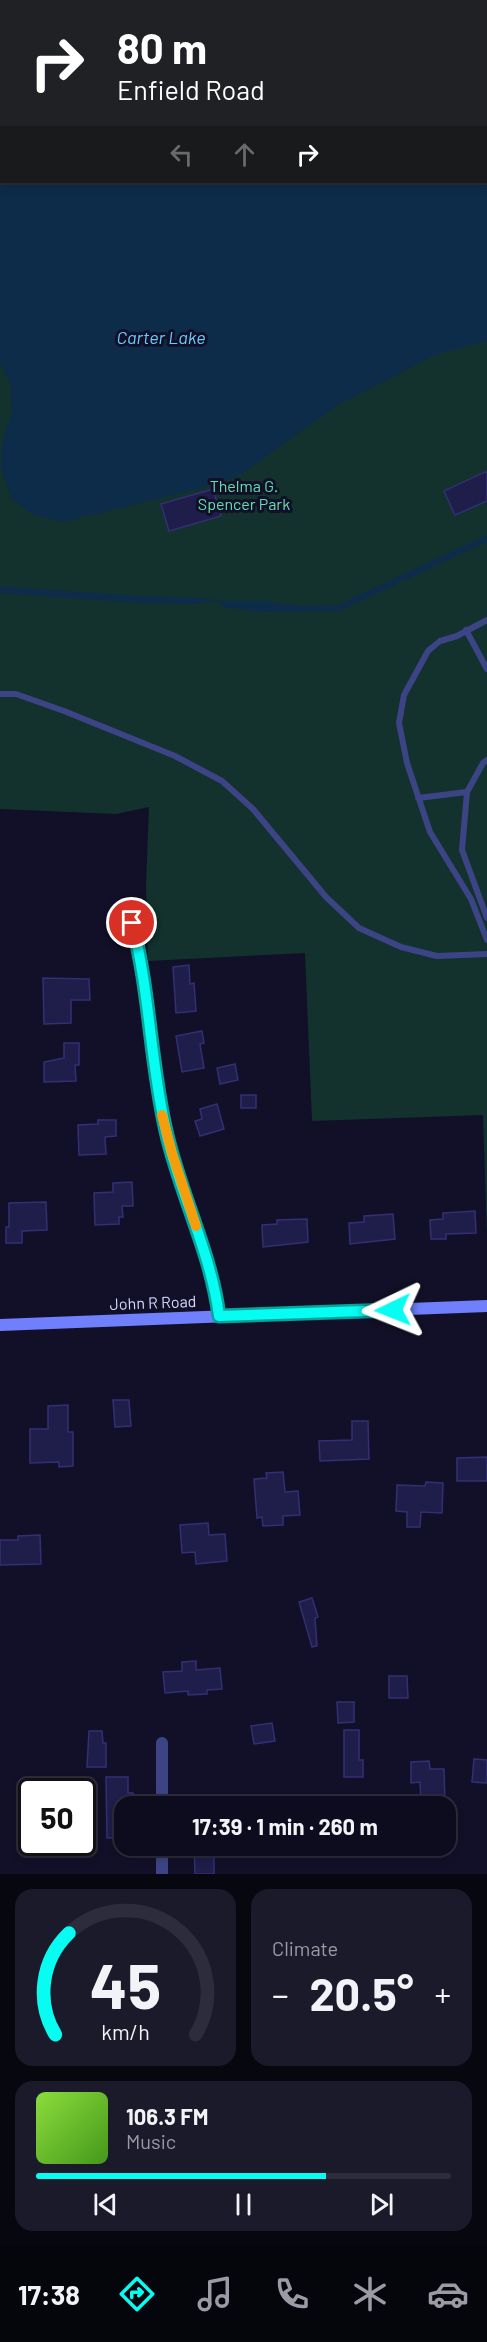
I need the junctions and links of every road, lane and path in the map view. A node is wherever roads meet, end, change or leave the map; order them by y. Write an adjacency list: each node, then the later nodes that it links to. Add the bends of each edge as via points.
1 (487, 620): 2 (lane)
2 (466, 630): 3 (lane); 7 (lane, via 428,651 404,695 399,723 406,763)
3 (487, 669)
4 (0, 694): 11 (lane, via 16,694 64,711 174,756 222,781 253,809 326,897 359,928 401,948 437,956)
5 (487, 760): 6 (lane)
6 (467, 792): 7 (lane); 8 (lane, via 462,850)
7 (418, 798): 10 (lane, via 430,832 471,899)
8 (487, 918)
9 (132, 923): 13 (street, via 143,972 166,1133 212,1273)
10 (487, 940)
11 (487, 954)
12 (487, 1306): 13 (main road, John R Road)
13 (219, 1316): 14 (main road, John R Road)
14 (0, 1325)
15 (162, 1743): 16 (street)
16 (162, 1796)
17 (162, 1856): 18 (street)
18 (162, 1874)

